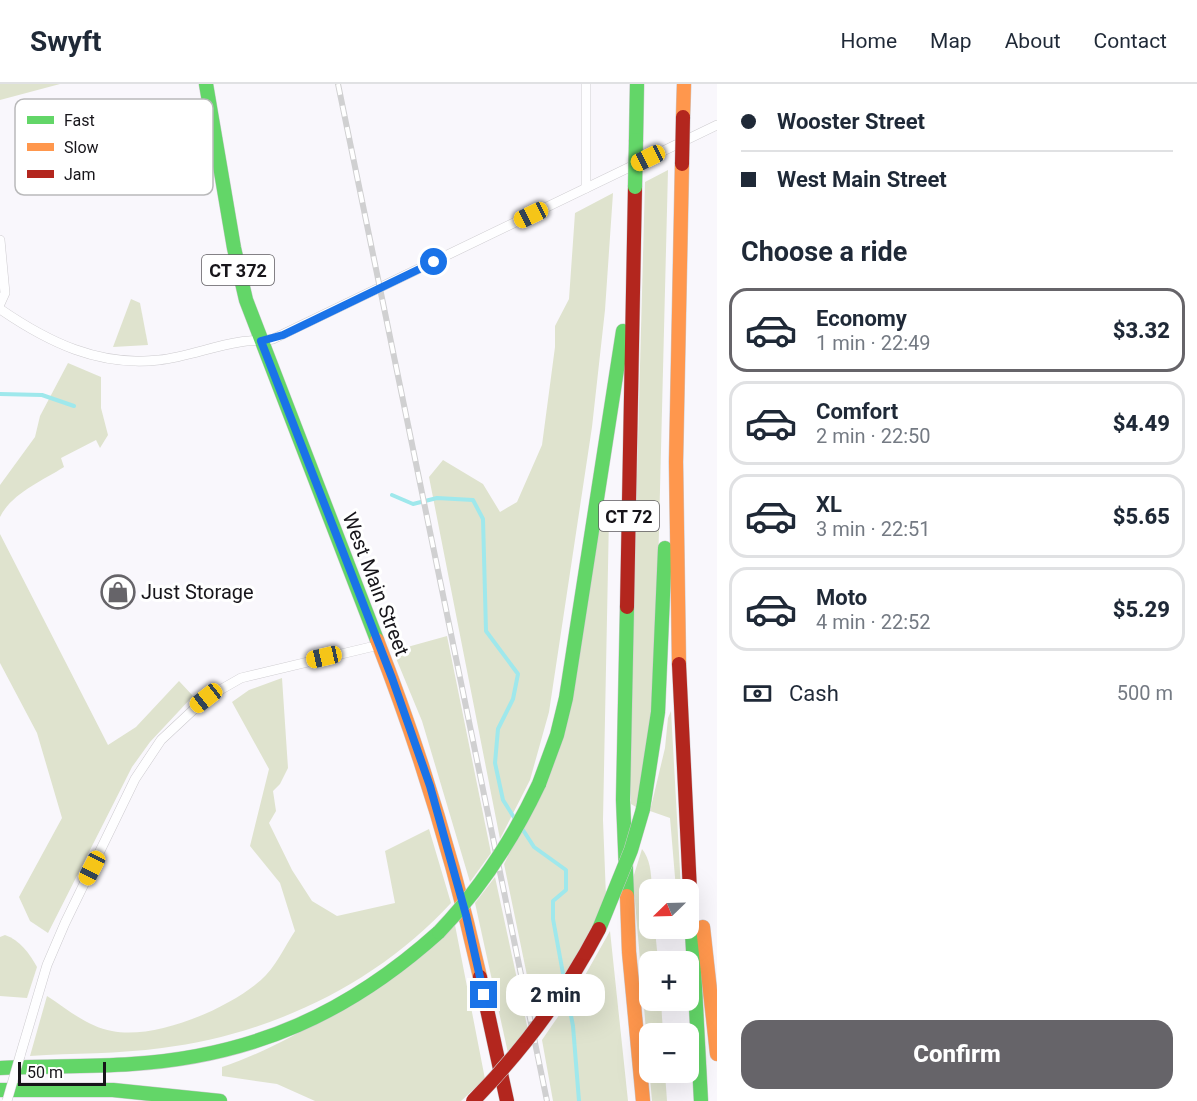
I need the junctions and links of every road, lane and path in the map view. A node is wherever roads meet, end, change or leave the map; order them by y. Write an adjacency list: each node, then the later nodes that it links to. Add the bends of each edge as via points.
1 (206, 84): 5 (main road, West Main Street / CT 372)
2 (586, 84): 8 (street)
3 (637, 84): 10 (main road, CT 72, bridge)
4 (684, 84): 14 (main road, CT 72, bridge)
5 (209, 99)
6 (717, 124): 8 (street)
7 (213, 125): 13 (main road, West Main Street / CT 372, via 235,254)
8 (586, 188): 13 (street, via 283,335)
9 (0, 240): 11 (street, via 4,292)
10 (633, 244): 18 (main road, bridge, via 620,361 568,683 556,735 539,784 499,859 467,902 401,965 358,996 302,1026 250,1046 152,1063); 24 (main road, CT 72, via 623,800 628,942)
11 (0, 304)
12 (0, 309): 13 (street, via 62,345 113,360 158,360)
13 (261, 341): 15 (main road, West Main Street / CT 372)
14 (678, 348): 16 (main road, CT 72, via 676,580); 22 (main road, bridge, via 668,411 661,695 643,809 615,894 571,981 524,1046)
15 (379, 645): 20 (street, bridge, via 242,678 206,698 161,740 135,779 47,965); 23 (main road, West Main Street / CT 372, via 427,777 448,849)
16 (684, 770): 17 (main road, via 696,838); 25 (main road, CT 72)
17 (717, 1054)
18 (0, 1068)
19 (0, 1090): 21 (main road, via 113,1090)
20 (7, 1101)
21 (220, 1101)
22 (472, 1101)
23 (507, 1101)
24 (643, 1101)
25 (701, 1101)

